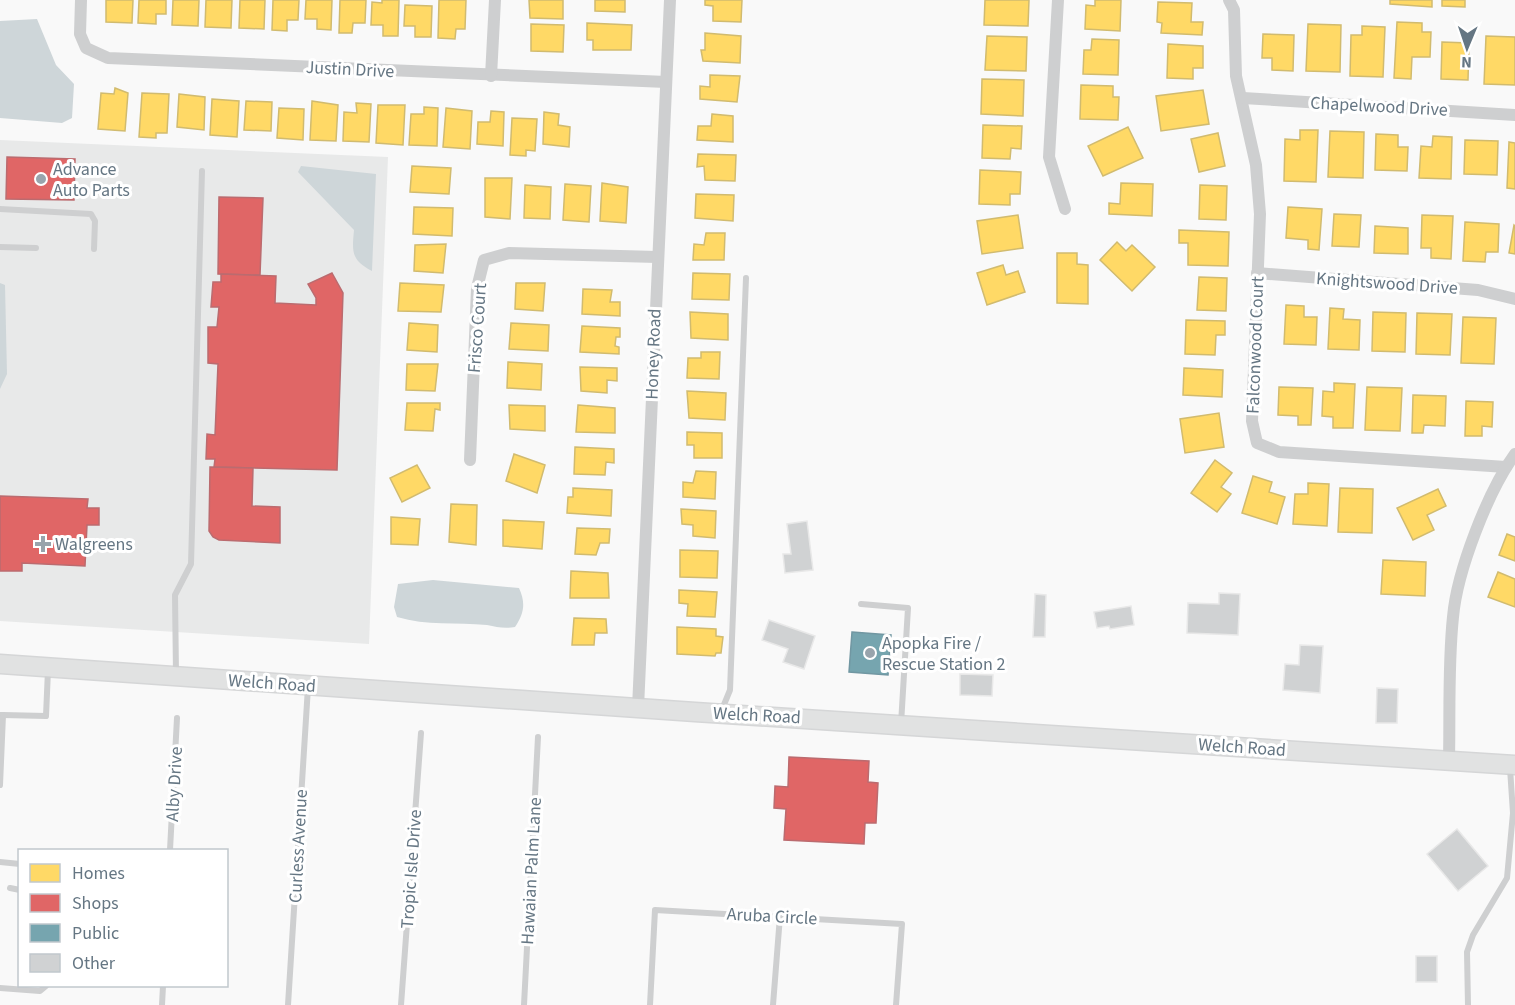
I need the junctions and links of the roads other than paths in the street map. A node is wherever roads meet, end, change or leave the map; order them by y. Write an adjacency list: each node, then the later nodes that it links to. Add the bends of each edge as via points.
1 (81, 0): 6 (street, Justin Drive, via 80,34 86,48 108,58)
2 (495, 0): 6 (street)
3 (670, 0): 7 (street, Honey Road)
4 (1058, 0): 12 (street, via 1049,157)
5 (1229, 0): 8 (street, Falconwood Court, via 1234,10 1236,76)
6 (491, 76): 7 (street, Justin Drive)
7 (666, 82): 16 (street, Honey Road)
8 (1243, 98): 9 (street, Chapelwood Drive); 17 (street, Falconwood Court, via 1256,165 1260,214)
9 (1515, 115)
10 (202, 171): 26 (lane, via 190,564 175,596)
11 (0, 209): 15 (lane, via 91,214 95,221)
12 (1065, 209)
13 (0, 247): 14 (lane)
14 (36, 248)
15 (94, 249)
16 (657, 257): 21 (street, Frisco Court, via 508,253 484,260 477,288); 28 (street, Honey Road)
17 (1257, 273): 19 (street, Knightswood Drive, via 1478,290); 22 (street, Falconwood Court, via 1252,421 1257,442 1279,452)
18 (746, 278): 29 (lane, via 730,690)
19 (1515, 299)
20 (1515, 454): 22 (street)
21 (470, 460)
22 (1506, 467): 37 (street, via 1469,550 1453,615)
23 (861, 604): 32 (lane, via 908,608)
24 (0, 664): 25 (street, Welch Road)
25 (48, 667): 26 (street, Welch Road); 30 (lane, via 46,716)
26 (176, 676): 27 (street, Welch Road)
27 (308, 686): 28 (street, Welch Road); 53 (lane, Curless Avenue)
28 (638, 708): 29 (street, Welch Road)
29 (721, 713): 32 (street, Welch Road)
30 (2, 715): 35 (lane)
31 (177, 718): 41 (lane, Alby Drive)
32 (901, 724): 37 (street, Welch Road)
33 (421, 733): 54 (lane, Tropic Isle Drive)
34 (538, 737): 55 (lane, Hawaian Palm Lane)
35 (1, 740): 36 (lane)
36 (1, 760): 39 (lane)
37 (1449, 760): 38 (street, Welch Road)
38 (1513, 764): 59 (lane, via 1507,878 1467,952)
39 (0, 775): 40 (lane)
40 (0, 785)
41 (170, 849)
42 (0, 862): 43 (lane)
43 (18, 864)
44 (10, 888): 45 (lane)
45 (18, 890)
46 (780, 916): 56 (lane, Aruba Circle, via 655,910); 57 (lane); 58 (lane, Aruba Circle, via 902,924)
47 (18, 986): 50 (lane)
48 (163, 987): 52 (lane)
49 (0, 988): 50 (lane)
50 (16, 989): 51 (lane)
51 (35, 989)
52 (162, 1005)
53 (288, 1005)
54 (401, 1005)
55 (524, 1005)
56 (650, 1005)
57 (773, 1005)
58 (896, 1005)
59 (1468, 1005)

